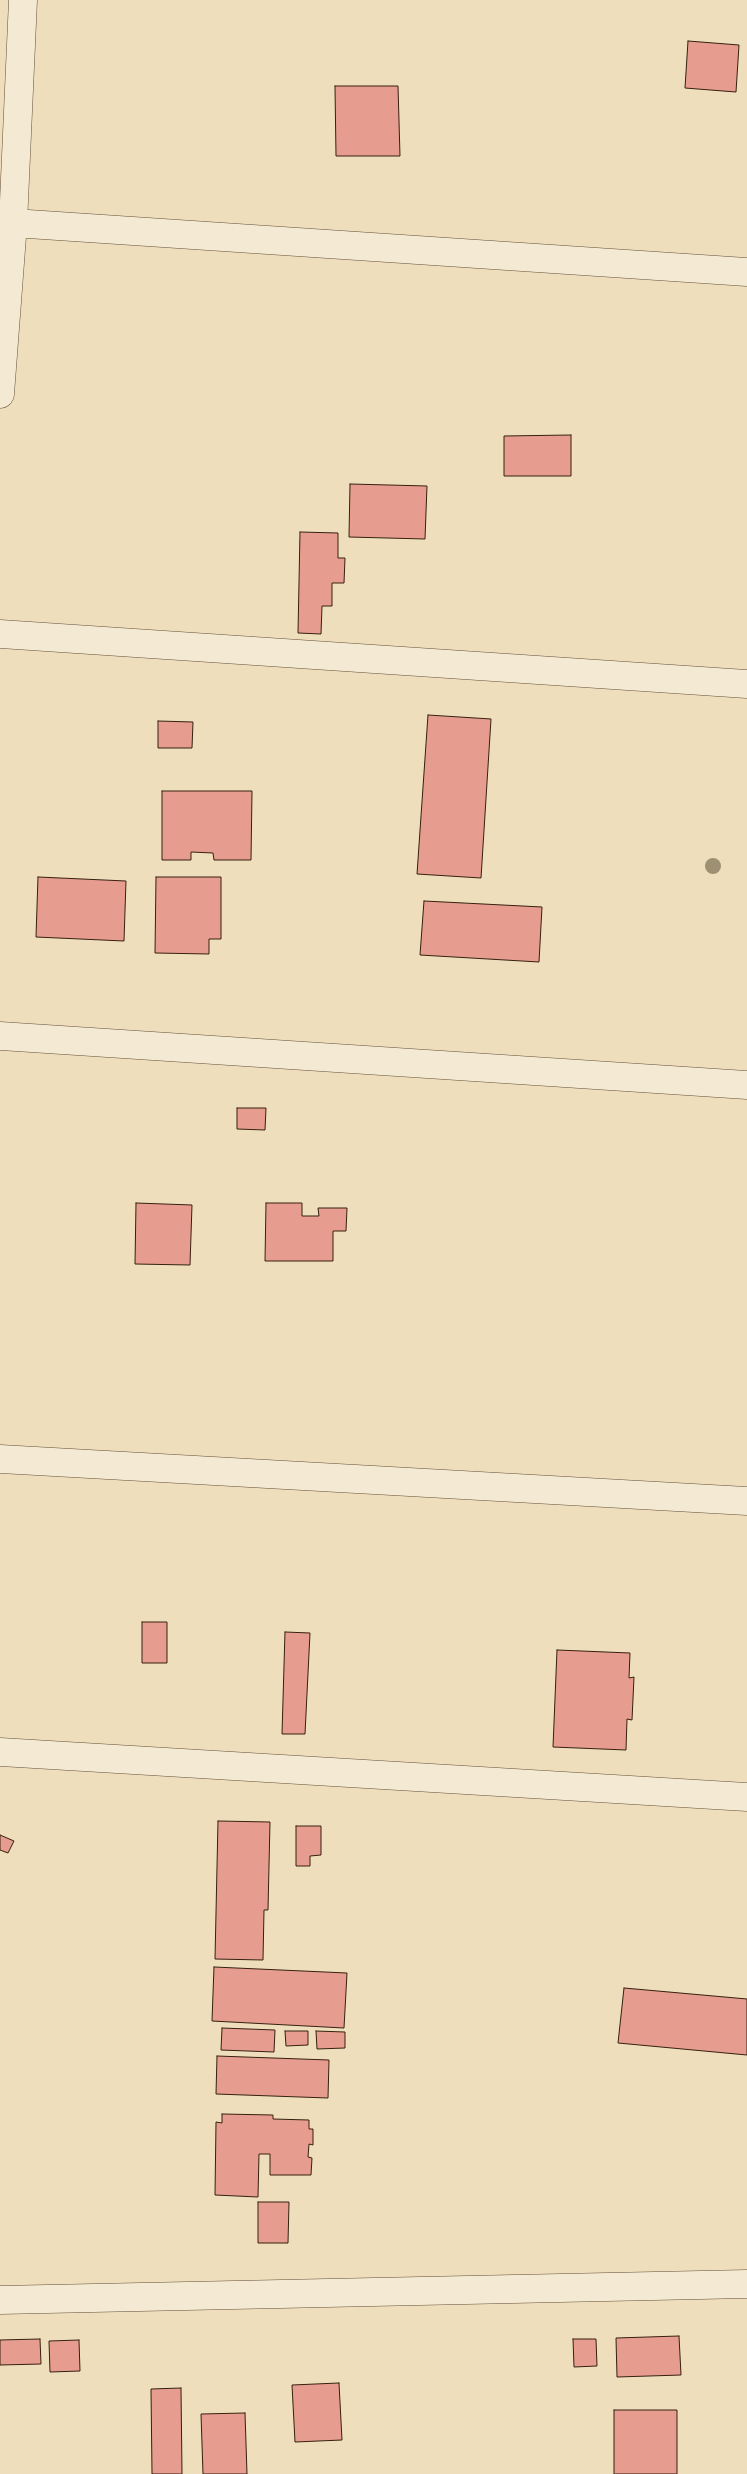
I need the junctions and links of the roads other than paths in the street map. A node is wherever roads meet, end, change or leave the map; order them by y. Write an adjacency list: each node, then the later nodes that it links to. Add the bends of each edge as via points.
1 (23, 0): 2 (street)
2 (13, 223): 3 (street); 4 (street)
3 (747, 272)
4 (0, 394)
5 (0, 634): 6 (street)
6 (747, 684)
7 (0, 1036): 8 (street)
8 (747, 1085)
9 (0, 1459): 10 (street)
10 (747, 1501)
11 (0, 1752): 12 (street)
12 (747, 1797)
13 (747, 2284): 14 (street)
14 (0, 2300)

